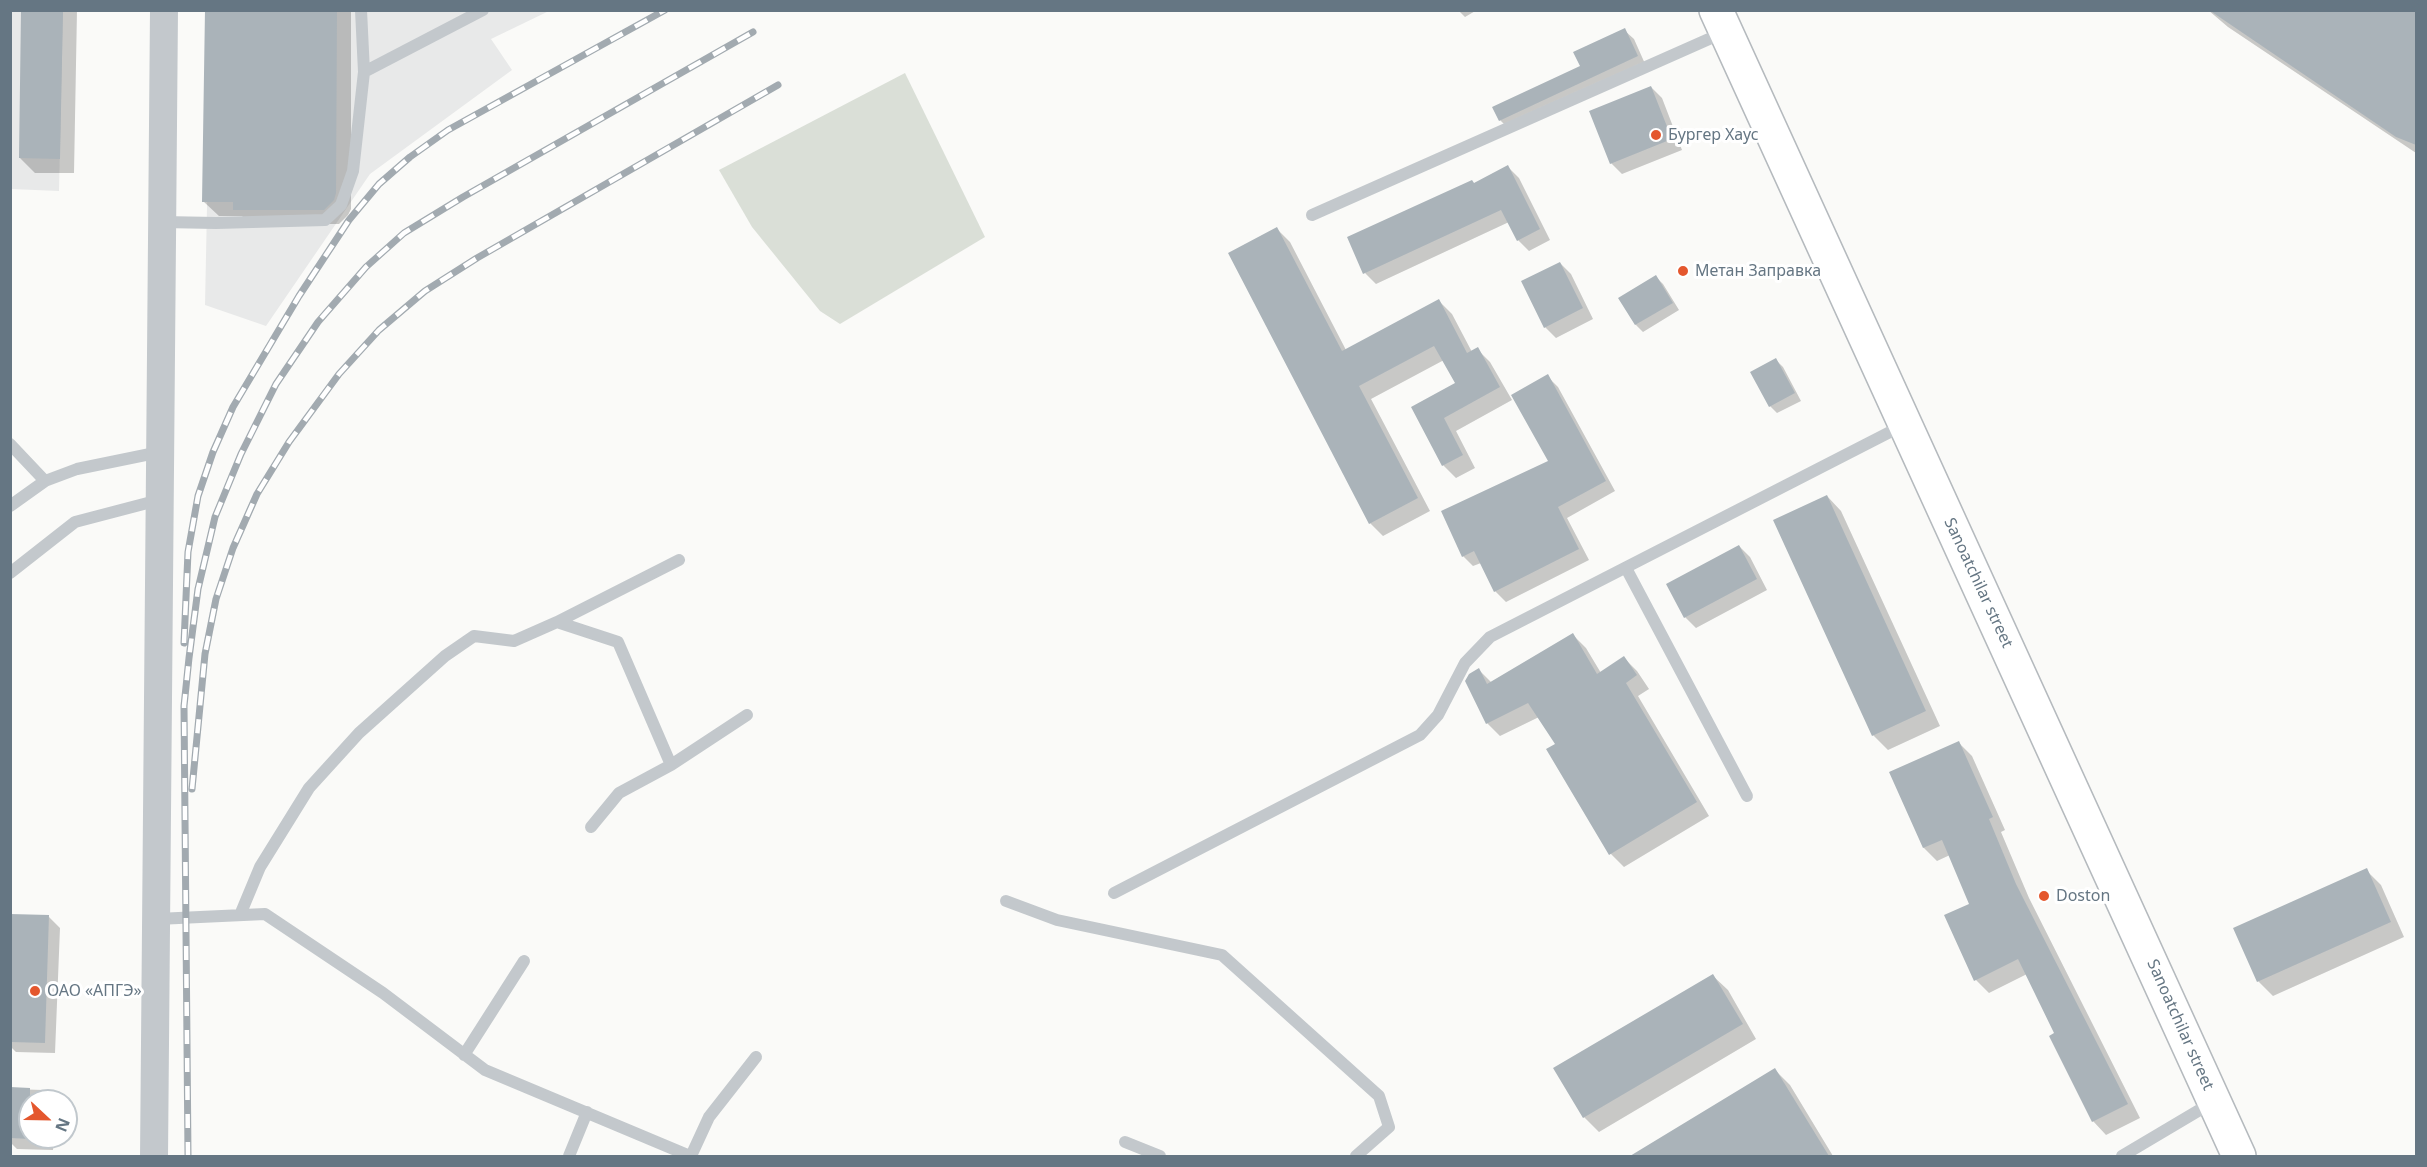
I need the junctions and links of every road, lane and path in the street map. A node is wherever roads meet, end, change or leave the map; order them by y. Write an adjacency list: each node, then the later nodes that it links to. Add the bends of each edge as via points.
1 (164, 10): 7 (street)
2 (361, 10): 5 (lane)
3 (483, 10): 5 (lane)
4 (1707, 20): 6 (lane); 8 (main road, Sanoatchilar street); 29 (main road, Sanoatchilar street)
5 (364, 72): 7 (lane, via 353,171 335,213 324,220)
6 (1312, 216)
7 (162, 222): 10 (street)
8 (1890, 432): 15 (lane); 29 (main road, Sanoatchilar street)
9 (10, 444): 11 (lane)
10 (160, 452): 11 (lane, via 77,469); 12 (street)
11 (45, 480): 13 (lane)
12 (160, 500): 16 (lane, via 75,522); 25 (street)
13 (10, 506)
14 (679, 560): 17 (lane)
15 (1626, 568): 20 (lane); 22 (lane, via 1490,637 1465,663 1438,715 1420,735)
16 (10, 573)
17 (557, 622): 19 (lane, via 618,642); 24 (lane, via 514,641 474,636 445,656 359,734 309,788 260,867)
18 (747, 715): 19 (lane)
19 (671, 765): 21 (lane, via 619,793)
20 (1747, 796)
21 (591, 827)
22 (1114, 893)
23 (1006, 901): 36 (lane, via 1058,920 1222,955 1379,1096 1389,1127)
24 (240, 915): 25 (lane); 27 (lane, via 265,914 382,993)
25 (157, 919): 32 (street)
26 (524, 961): 27 (lane)
27 (464, 1055): 30 (lane, via 485,1070)
28 (756, 1057): 34 (lane, via 709,1117)
29 (2206, 1106): 37 (lane); 38 (main road, Sanoatchilar street); 39 (main road, Sanoatchilar street)
30 (587, 1112): 33 (lane); 34 (lane)
31 (1125, 1142): 35 (lane)
32 (154, 1156)
33 (569, 1156)
34 (690, 1156)
35 (1160, 1156)
36 (1356, 1156)
37 (2122, 1156)
38 (2219, 1156)
39 (2240, 1156)

